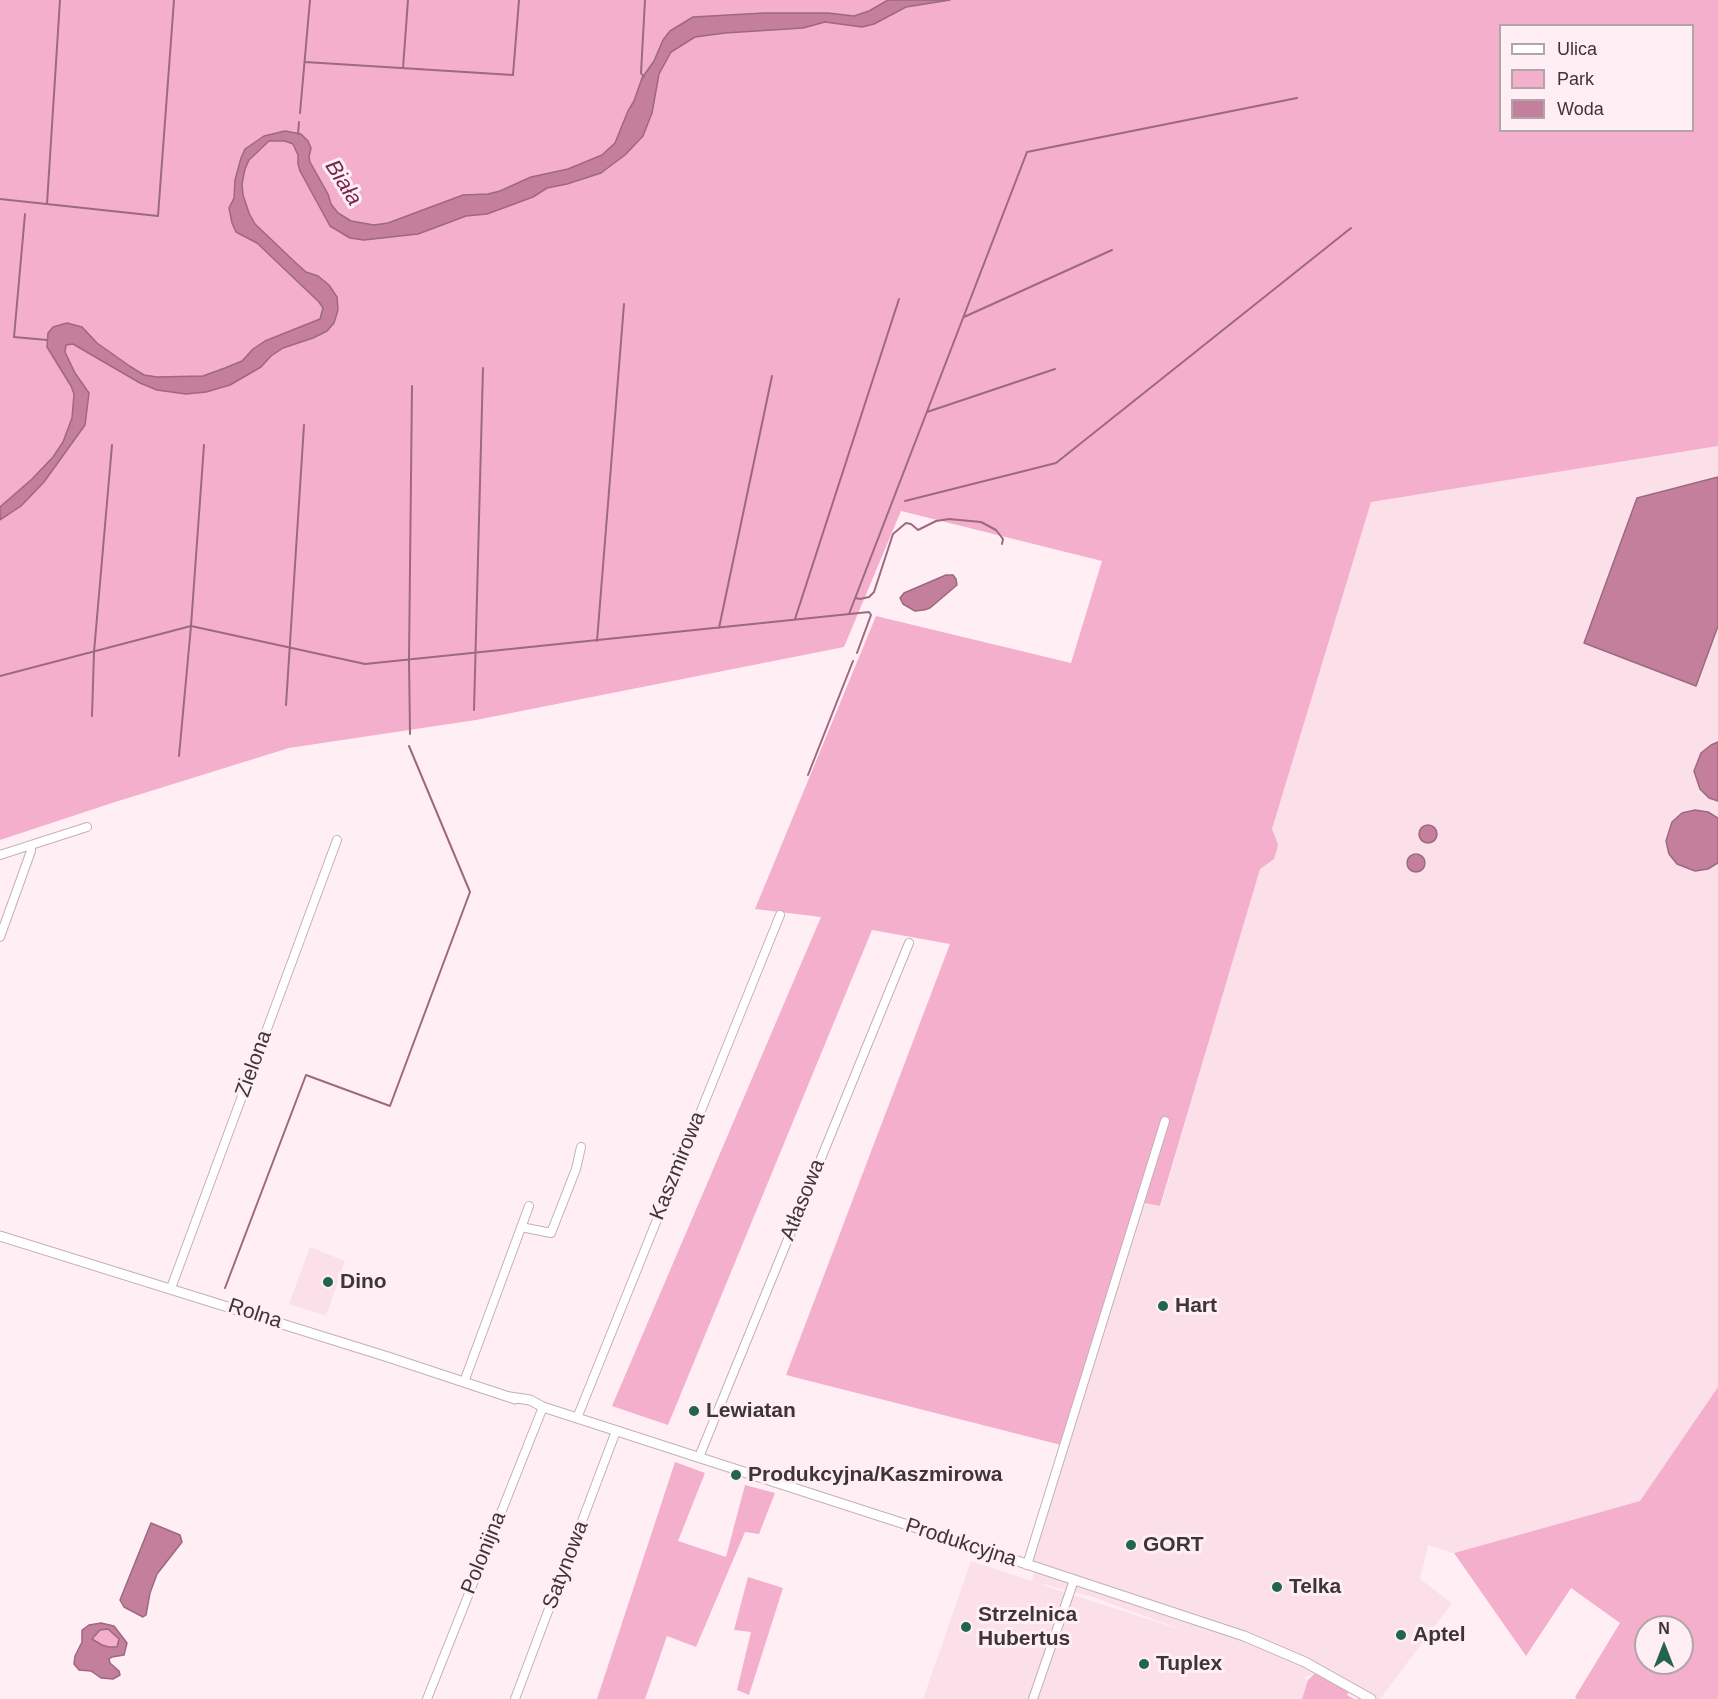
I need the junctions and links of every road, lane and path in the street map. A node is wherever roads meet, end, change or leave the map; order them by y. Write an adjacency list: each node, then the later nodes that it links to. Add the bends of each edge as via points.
1 (87, 827): 3 (street)
2 (337, 840): 13 (street, Zielona)
3 (32, 845): 4 (street); 6 (street)
4 (0, 855)
5 (780, 915): 16 (street, Kaszmirowa)
6 (0, 937)
7 (909, 943): 18 (street, Atłasowa)
8 (1165, 1121): 19 (street)
9 (581, 1147): 11 (street, via 551,1233)
10 (529, 1206): 11 (street)
11 (521, 1227): 14 (street)
12 (0, 1236): 13 (street, Rolna)
13 (171, 1288): 14 (street, Rolna)
14 (464, 1382): 15 (street, Rolna, via 528,1406)
15 (543, 1407): 16 (street, Produkcyjna); 21 (street, Polonijna)
16 (577, 1418): 17 (street, Produkcyjna)
17 (616, 1431): 18 (street, Produkcyjna); 22 (street, Satynowa)
18 (699, 1457): 19 (street, Produkcyjna)
19 (1027, 1565): 20 (street, Produkcyjna)
20 (1074, 1580): 23 (street); 24 (street, Produkcyjna, via 1251,1639 1305,1662)
21 (427, 1699)
22 (515, 1699)
23 (1033, 1699)
24 (1371, 1699)

